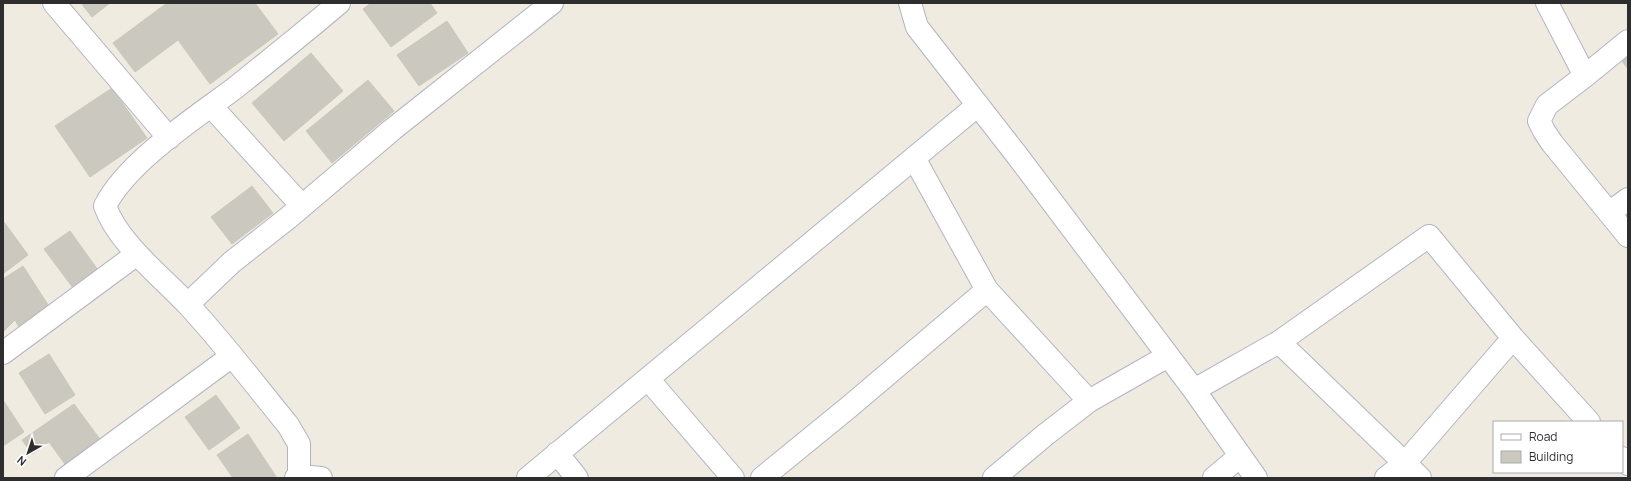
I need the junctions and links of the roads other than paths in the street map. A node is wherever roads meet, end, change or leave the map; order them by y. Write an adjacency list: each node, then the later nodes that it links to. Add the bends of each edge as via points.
1 (54, 3): 10 (street)
2 (339, 3): 9 (street)
3 (552, 3): 13 (street, via 393,129)
4 (910, 3): 8 (street, via 918,27)
5 (1546, 3): 7 (street)
6 (1628, 41): 7 (street)
7 (1585, 76): 14 (street, via 1547,105 1539,121 1552,143)
8 (978, 105): 11 (street); 23 (street)
9 (211, 106): 10 (street); 13 (street)
10 (169, 138): 16 (street, via 121,181 105,206 109,217)
11 (914, 158): 17 (street); 24 (street)
12 (1628, 199): 14 (street)
13 (302, 206): 18 (street, via 232,262)
14 (1609, 213): 15 (street)
15 (1628, 236)
16 (137, 254): 18 (street); 21 (street)
17 (986, 290): 26 (street); 37 (street)
18 (188, 304): 22 (street)
19 (1513, 338): 20 (street, via 1429,236); 27 (street); 30 (street)
20 (1279, 342): 25 (street); 30 (street)
21 (3, 352)
22 (232, 356): 31 (street, via 288,425 299,444); 32 (street)
23 (1168, 356): 25 (street); 26 (street)
24 (648, 379): 28 (street); 36 (street)
25 (1194, 390): 29 (street)
26 (1089, 401): 38 (street)
27 (1588, 421)
28 (557, 453): 34 (street); 35 (street)
29 (1240, 456): 39 (street); 40 (street)
30 (1405, 463): 41 (street); 42 (street)
31 (297, 477): 33 (street)
32 (66, 478)
33 (321, 478)
34 (528, 478)
35 (577, 478)
36 (733, 478)
37 (762, 478)
38 (994, 478)
39 (1214, 478)
40 (1256, 478)
41 (1386, 478)
42 (1420, 478)

